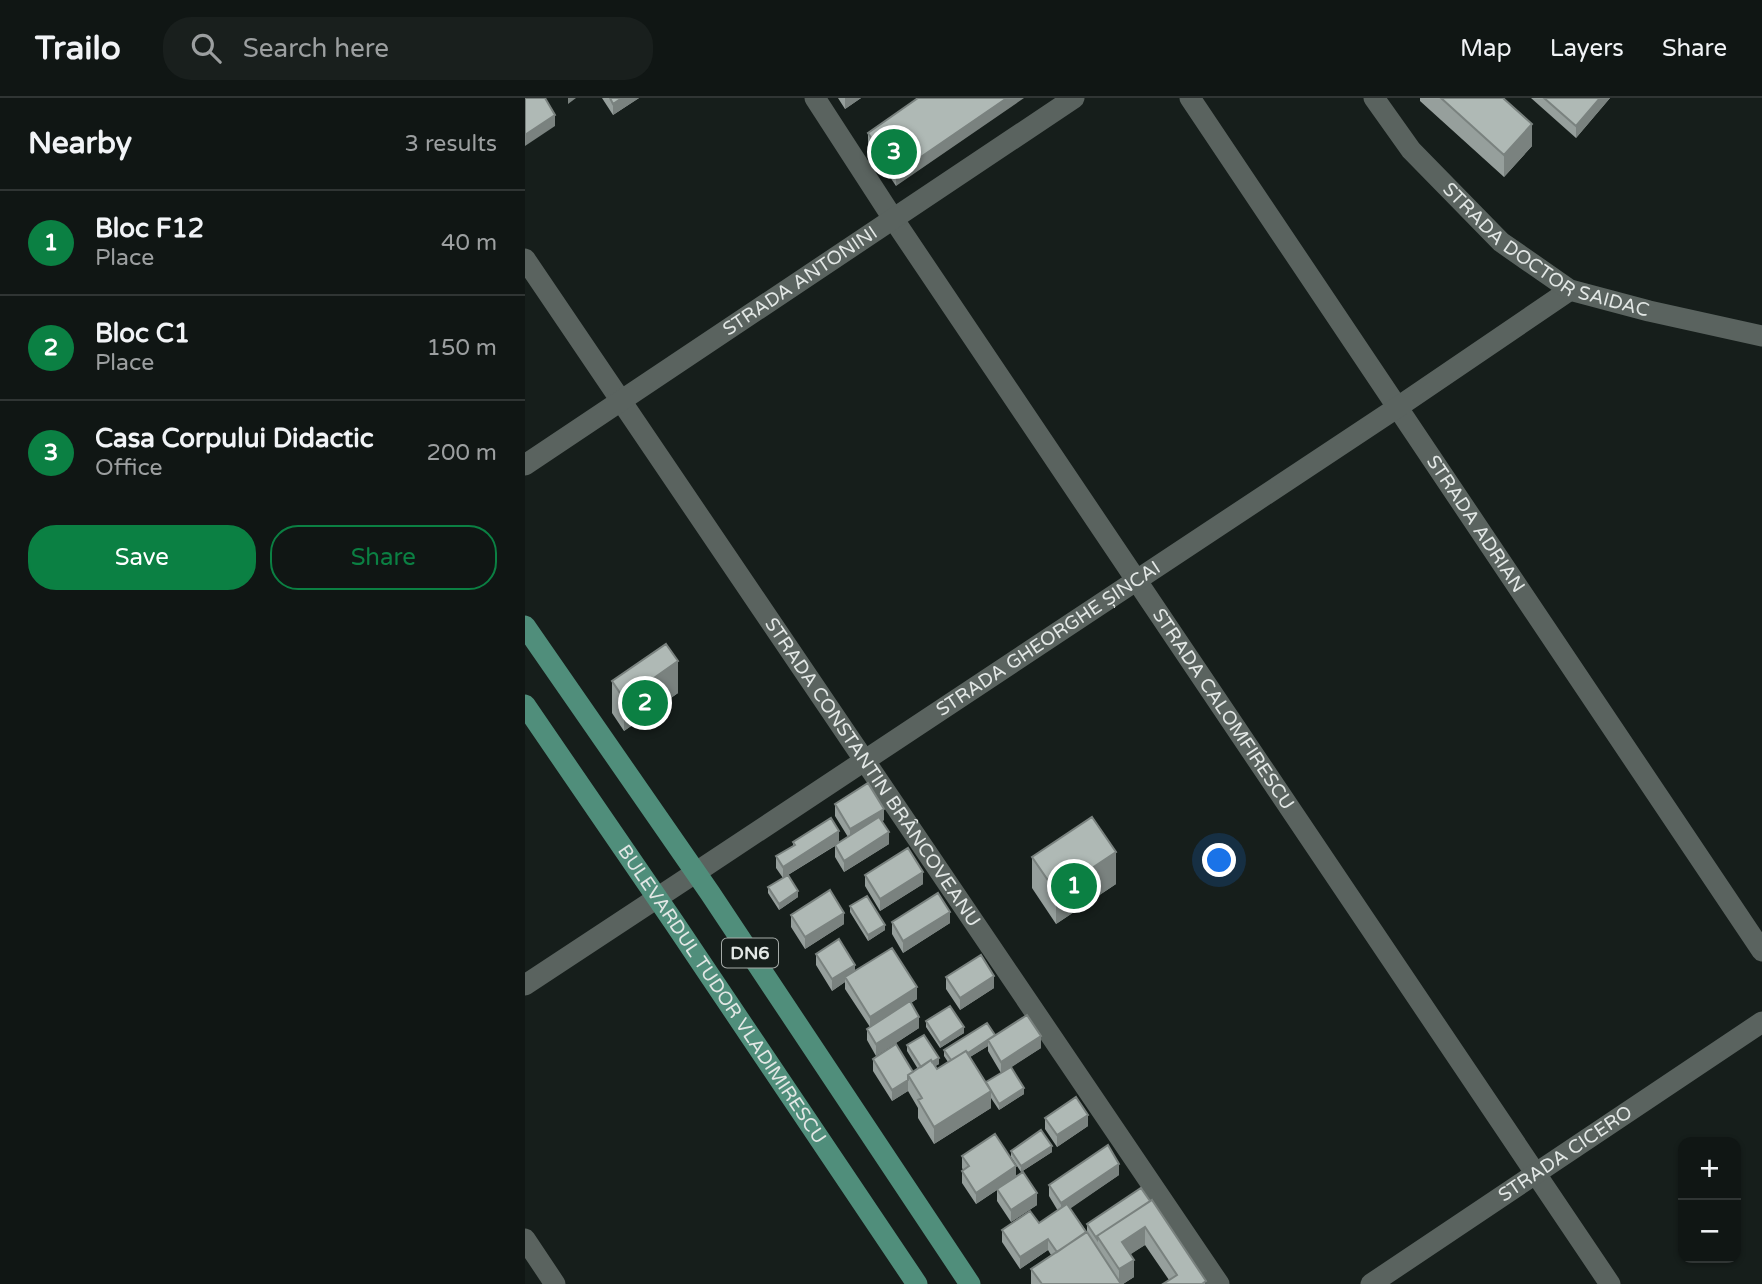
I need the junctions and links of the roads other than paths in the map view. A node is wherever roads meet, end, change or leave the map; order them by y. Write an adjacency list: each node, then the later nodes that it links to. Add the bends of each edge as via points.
1 (815, 98): 5 (street, STRADA CALOMFIRESCU)
2 (1074, 98): 5 (street, STRADA ANTONINI)
3 (1190, 98): 10 (street, STRADA ADRIAN)
4 (1374, 98): 7 (street, STRADA DOCTOR SAIDAC, via 1411,150 1501,242)
5 (894, 220): 9 (street, STRADA ANTONINI); 12 (street, STRADA CALOMFIRESCU)
6 (525, 259): 9 (street, STRADA CONSTANTIN BRÂNCOVEANU)
7 (1570, 290): 8 (street, STRADA DOCTOR SAIDAC); 10 (street, STRADA GHEORGHE ȘINCAI)
8 (1762, 336)
9 (621, 403): 11 (street, STRADA ANTONINI); 15 (street, STRADA CONSTANTIN BRÂNCOVEANU)
10 (1398, 407): 12 (street, STRADA GHEORGHE ȘINCAI); 18 (street, STRADA ADRIAN)
11 (525, 466)
12 (1136, 580): 15 (street, STRADA GHEORGHE ȘINCAI); 21 (street, STRADA CALOMFIRESCU)
13 (525, 626): 16 (main road, DN6)
14 (525, 705): 17 (main road, BULEVARDUL TUDOR VLADIMIRESCU / DN6)
15 (864, 760): 16 (street, STRADA GHEORGHE ȘINCAI); 26 (street, STRADA CONSTANTIN BRÂNCOVEANU)
16 (695, 873): 17 (street, STRADA GHEORGHE ȘINCAI); 25 (main road, DN6)
17 (658, 898): 19 (street, STRADA GHEORGHE ȘINCAI); 24 (main road, BULEVARDUL TUDOR VLADIMIRESCU / DN6)
18 (1762, 951)
19 (525, 985)
20 (1762, 1022): 21 (street, STRADA CICERO)
21 (1535, 1175): 27 (street, STRADA CICERO); 28 (street, STRADA CALOMFIRESCU)
22 (525, 1239): 23 (street)
23 (555, 1284)
24 (917, 1284)
25 (970, 1284)
26 (1219, 1284)
27 (1371, 1284)
28 (1610, 1284)

